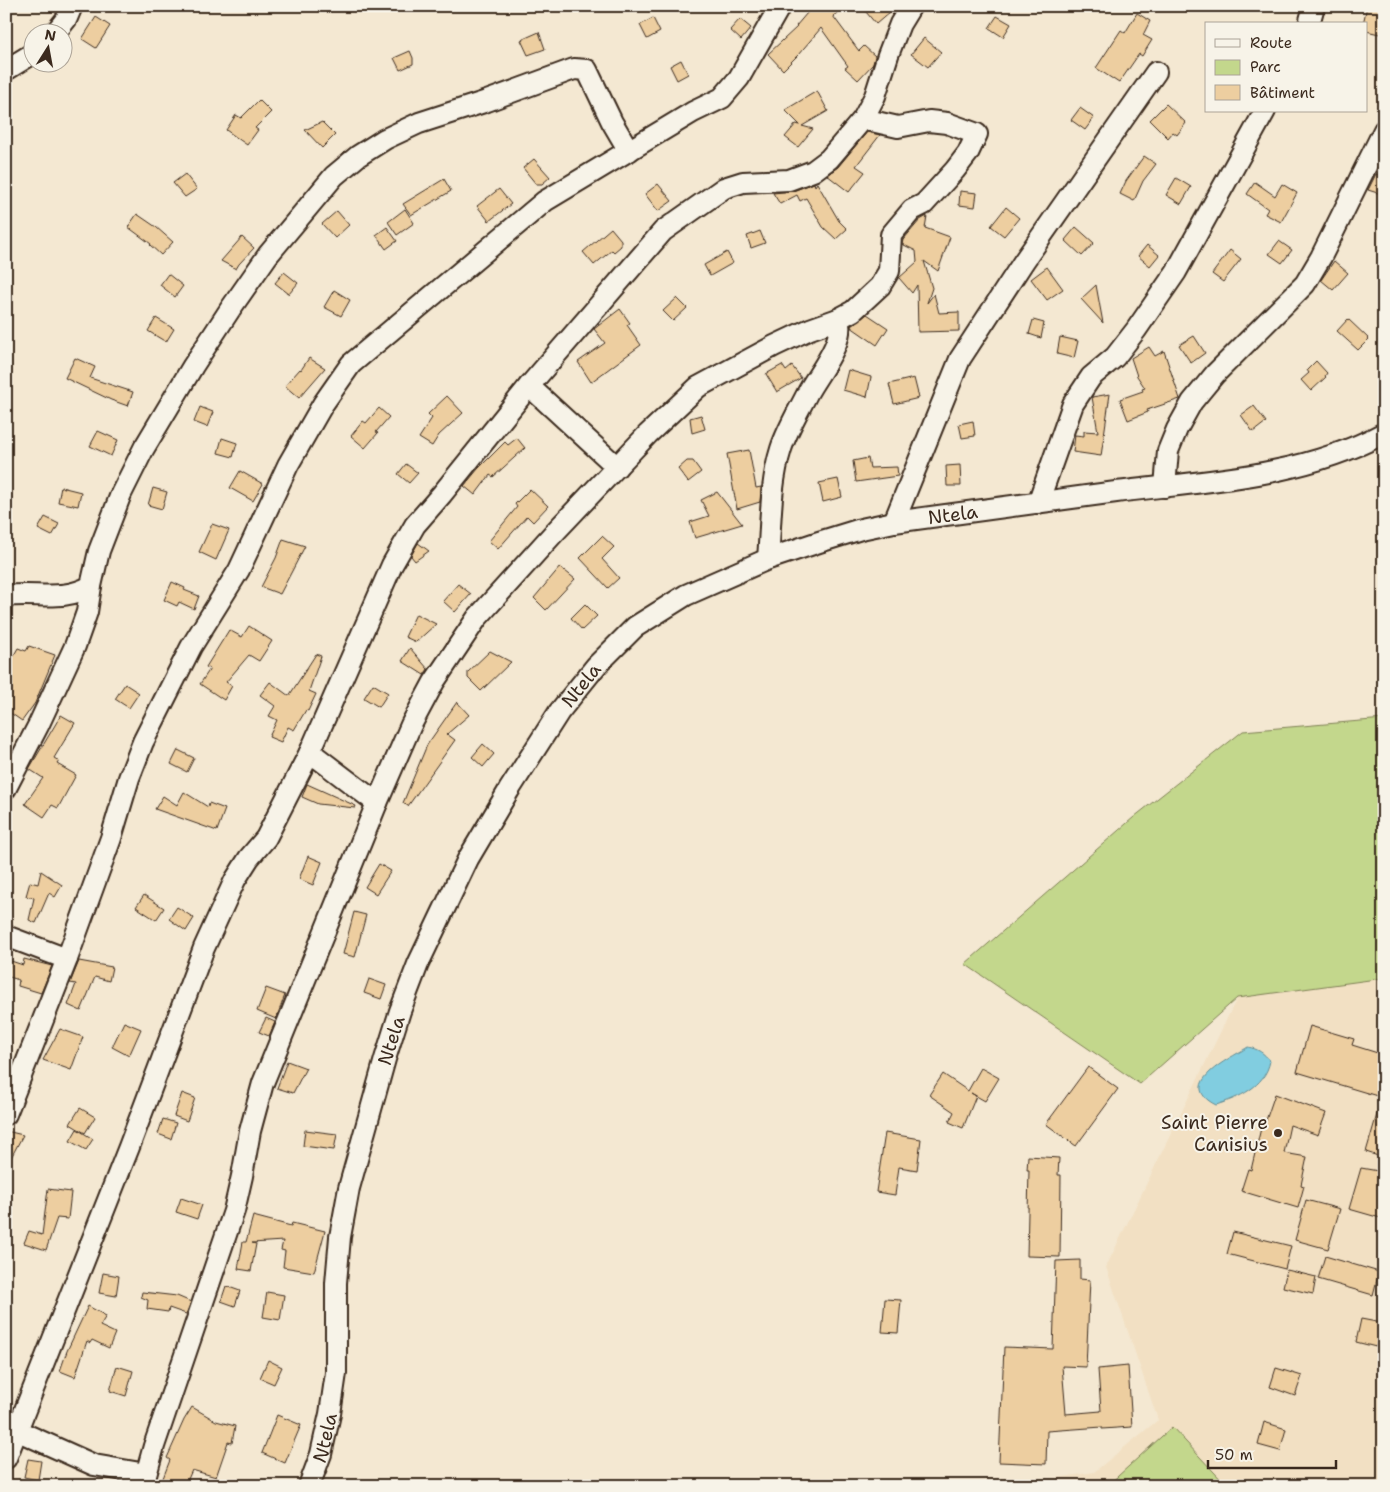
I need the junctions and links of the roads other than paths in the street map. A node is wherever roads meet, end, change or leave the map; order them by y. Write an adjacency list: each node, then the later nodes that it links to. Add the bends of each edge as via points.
1 (72, 6): 5 (street)
2 (780, 6): 13 (street, via 738,78 722,98)
3 (911, 6): 11 (street, via 900,24 875,96)
4 (1314, 6): 6 (street)
5 (64, 22)
6 (1310, 22)
7 (22, 60): 8 (street)
8 (6, 70)
9 (1156, 72): 20 (street, via 960,359)
10 (1264, 112): 19 (street, via 1176,272 1115,357 1091,377 1072,404)
11 (863, 119): 14 (street, via 898,127 929,121 947,123 977,134 968,153 954,170 891,235 890,271 880,286 853,311); 15 (street, via 829,159 812,171 789,180 743,182 724,188 663,231)
12 (1384, 130): 18 (street, via 1321,257 1304,284 1215,374 1192,402 1168,451)
13 (629, 151): 22 (street, via 587,70 574,69 420,123 358,156 334,176 268,255 193,366 144,448 121,494 99,551); 28 (street, via 545,201 351,364 323,404 288,465 239,570 191,647 143,742)
14 (838, 319): 17 (street, via 774,346 698,388); 21 (street, via 836,343 808,391 781,448 774,483)
15 (529, 386): 17 (street); 24 (street, via 415,524 392,566)
16 (1384, 433): 18 (street, Ntela, via 1316,462 1256,475)
17 (617, 467): 26 (street, via 477,618 434,682)
18 (1165, 487): 19 (street, Ntela)
19 (1038, 503): 20 (street, Ntela)
20 (894, 522): 21 (street, Ntela, via 861,529)
21 (768, 559): 33 (street, Ntela, via 678,600 635,627 596,666 559,712 468,859 418,964 400,1012 349,1188 336,1283 336,1372 321,1454)
22 (91, 586): 23 (street, via 66,595); 25 (street, via 87,612 75,646)
23 (6, 596)
24 (310, 752): 26 (street); 30 (street, via 266,838 236,880 204,948)
25 (6, 788)
26 (377, 802): 32 (street, via 263,1083 234,1211)
27 (6, 936): 28 (street)
28 (67, 960): 29 (street)
29 (6, 1114)
30 (16, 1430): 31 (street); 32 (street, via 94,1465)
31 (6, 1458)
32 (145, 1480)
33 (309, 1486)

